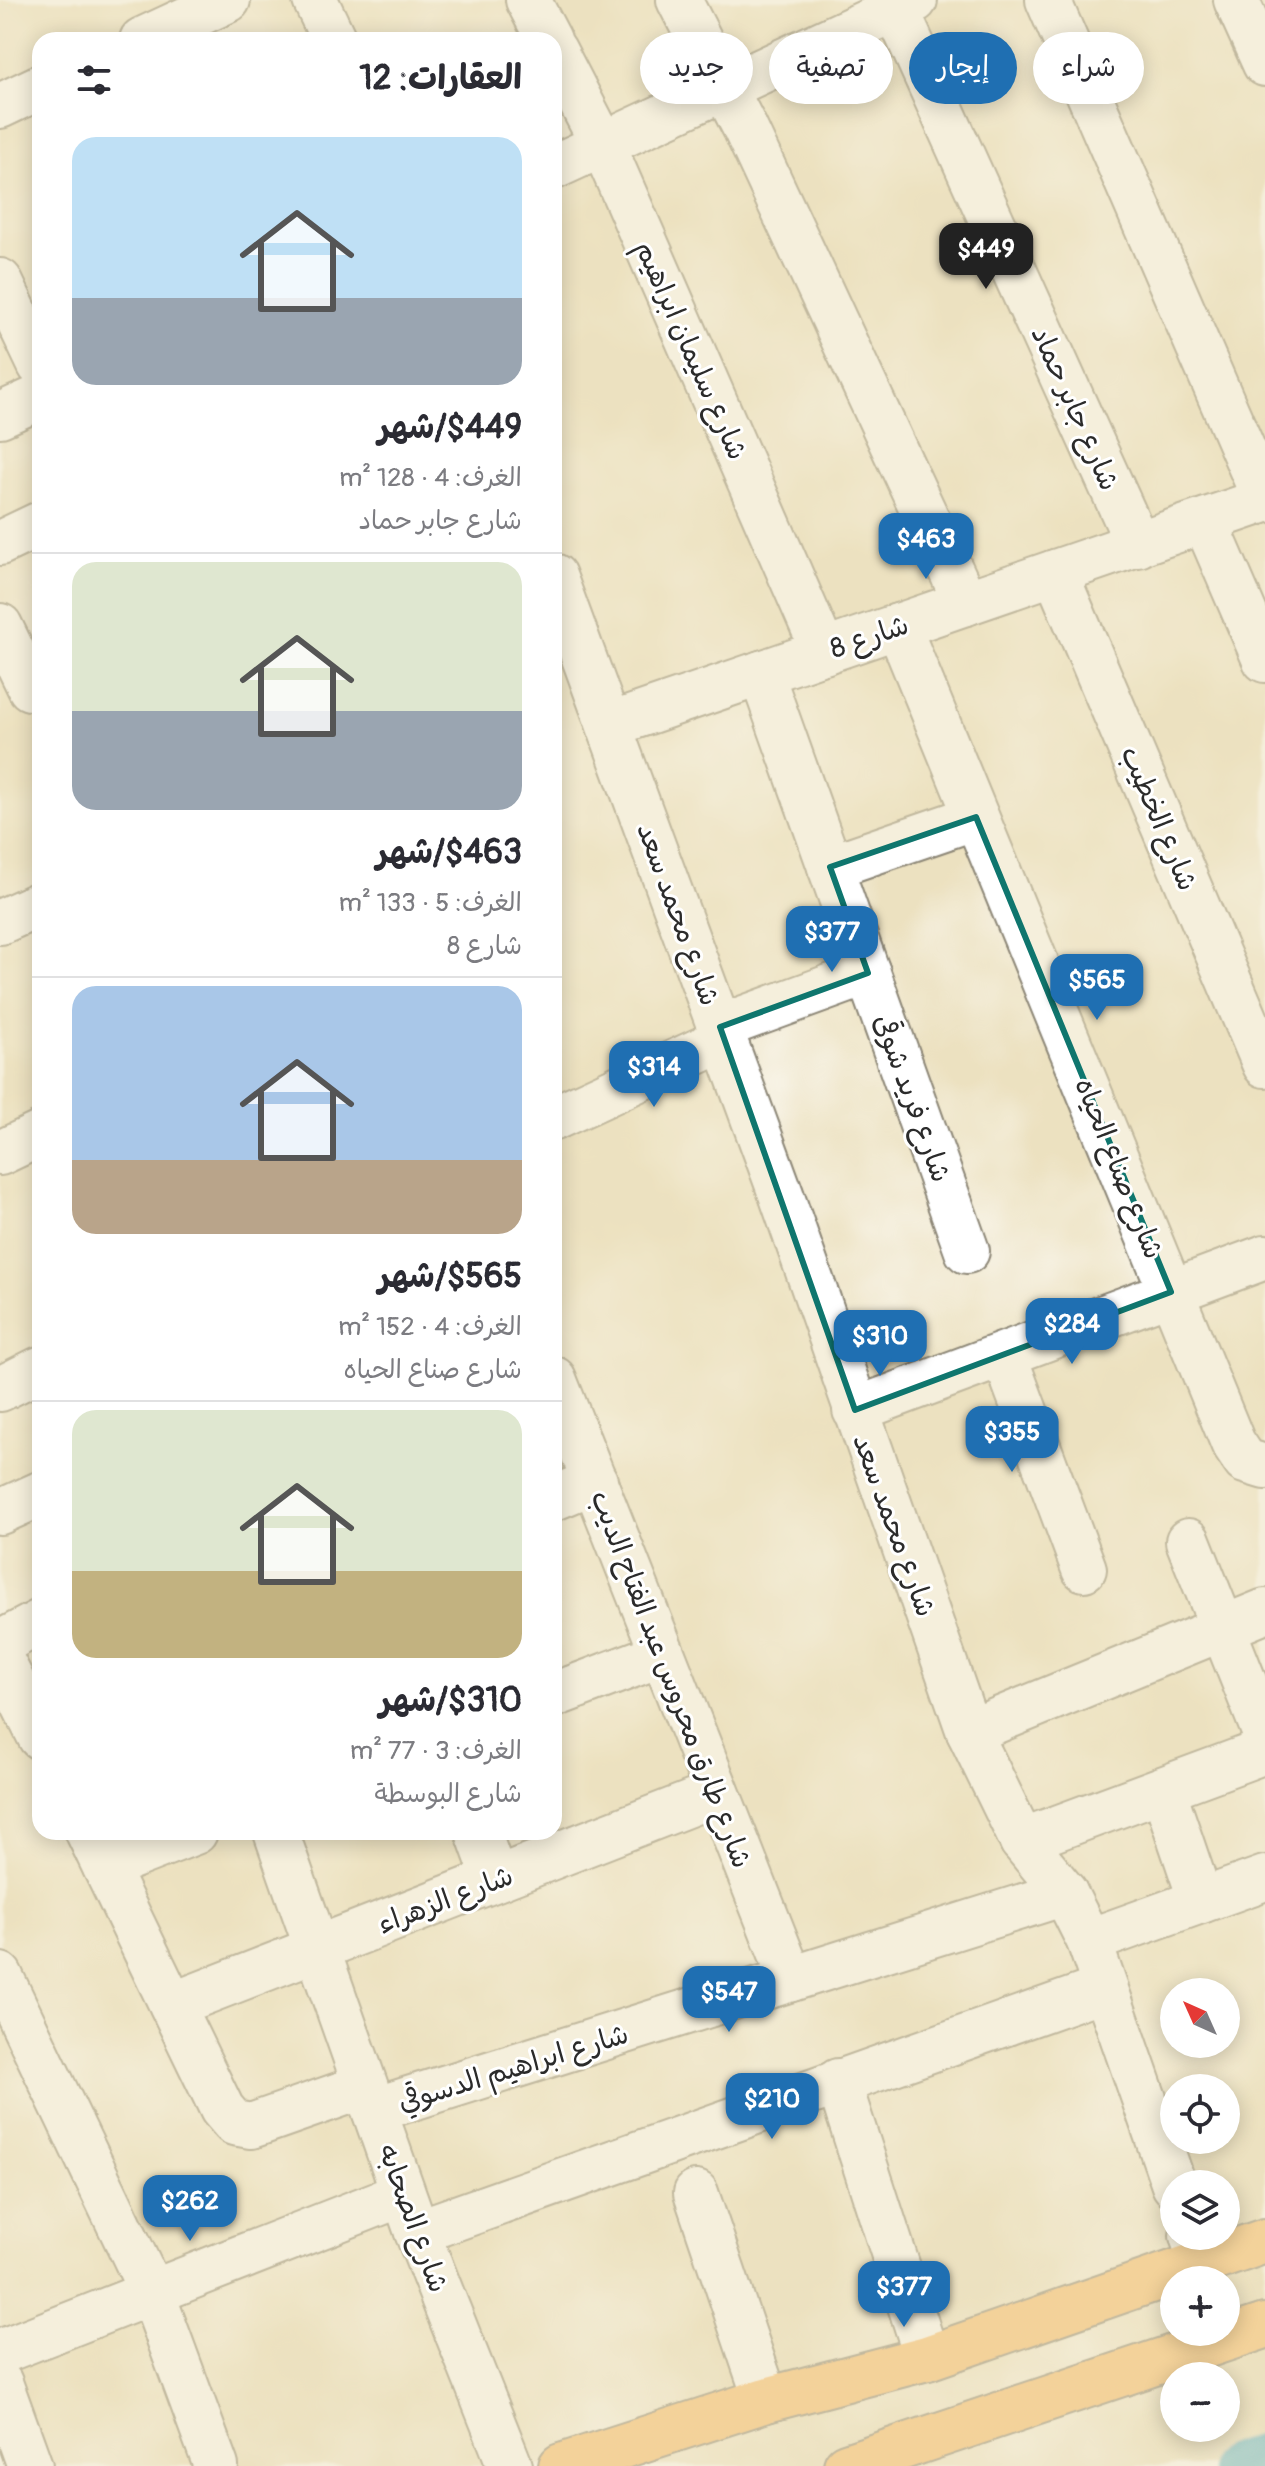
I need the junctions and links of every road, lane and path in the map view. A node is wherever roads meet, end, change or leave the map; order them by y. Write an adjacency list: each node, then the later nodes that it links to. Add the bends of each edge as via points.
1 (228, 0): 8 (street)
2 (315, 0): 9 (street)
3 (528, 0): 10 (street)
4 (679, 0): 11 (street)
5 (1048, 0): 25 (street)
6 (1236, 0): 12 (street)
7 (901, 3): 14 (street); 29 (street, شارع جابر حماد)
8 (159, 32)
9 (330, 32)
10 (545, 32)
11 (696, 32)
12 (1265, 64)
13 (562, 66): 19 (street, شارع سليمان ابراهيم)
14 (753, 73)
15 (32, 91): 18 (street)
16 (689, 104): 19 (street)
17 (732, 104): 31 (street)
18 (0, 106)
19 (603, 145): 20 (street); 35 (street, شارع سليمان ابراهيم)
20 (562, 163)
21 (0, 281): 22 (street)
22 (32, 348)
23 (32, 401): 24 (street)
24 (0, 415)
25 (1265, 500): 26 (street, شارع 8)
26 (1205, 521): 29 (street, شارع 8); 36 (street)
27 (32, 528): 28 (street)
28 (0, 543)
29 (1138, 545): 30 (street, شارع 8)
30 (1055, 572): 31 (street, شارع 8); 47 (street, شارع الخطيب)
31 (966, 603): 34 (street, شارع 8)
32 (562, 621): 37 (street, شارع محمد سعد)
33 (0, 626): 39 (street)
34 (898, 626): 35 (street, شارع 8); 41 (street, شارع صناع الحياه)
35 (824, 652): 38 (street, شارع 8)
36 (1265, 660)
37 (569, 661): 40 (street, شارع محمد سعد)
38 (761, 673): 40 (street, شارع 8); 42 (street, شارع فريد شوقى)
39 (23, 691)
40 (610, 725): 46 (street, شارع محمد سعد)
41 (976, 817): 42 (street); 53 (street, شارع صناع الحياه)
42 (830, 867): 45 (street, شارع فريد شوقى)
43 (32, 908): 44 (street)
44 (0, 922)
45 (868, 973): 46 (street); 51 (street, شارع فريد شوقى)
46 (722, 1033): 48 (street); 58 (street, شارع محمد سعد)
47 (1265, 1065)
48 (562, 1114)
49 (32, 1138): 50 (street)
50 (0, 1153)
51 (967, 1251)
52 (1265, 1257): 53 (street)
53 (1171, 1292): 54 (street); 59 (street, شارع صناع الحياه)
54 (1004, 1355): 58 (street); 65 (street)
55 (32, 1373): 56 (street)
56 (0, 1389)
57 (562, 1399): 60 (street, شارع طارق محروس عبد الفتاح الديب)
58 (855, 1410): 74 (street, شارع محمد سعد)
59 (1249, 1455)
60 (595, 1481): 61 (street); 70 (street, شارع طارق محروس عبد الفتاح الديب)
61 (562, 1495)
62 (32, 1498): 63 (street)
63 (0, 1512)
64 (1188, 1541): 68 (street)
65 (1084, 1569)
66 (1265, 1611): 68 (street)
67 (32, 1626): 69 (street)
68 (1223, 1629): 74 (street); 75 (street)
69 (0, 1643)
70 (662, 1654): 72 (street); 78 (street, شارع طارق محروس عبد الفتاح الديب)
71 (0, 1657): 73 (street)
72 (562, 1692)
73 (32, 1715)
74 (969, 1732): 82 (street, شارع محمد سعد)
75 (1265, 1734)
76 (1265, 1751): 77 (street)
77 (1163, 1789): 82 (street); 87 (street)
78 (717, 1793): 85 (street, شارع الزهراء); 91 (street, شارع طارق محروس عبد الفتاح الديب)
79 (148, 1840): 83 (street)
80 (279, 1840): 89 (street, شارع الصحابه)
81 (481, 1840): 85 (street)
82 (1022, 1841): 86 (street, شارع محمد سعد)
83 (96, 1849): 93 (street)
84 (1265, 1878): 87 (street)
85 (495, 1879): 89 (street, شارع الزهراء)
86 (1065, 1893): 88 (street, شارع محمد سعد); 91 (street, شارع ابراهيم الدسوقي)
87 (1201, 1901): 88 (street)
88 (1089, 1941): 92 (street, شارع محمد سعد)
89 (317, 1949): 93 (street, شارع الزهراء); 95 (street, شارع الصحابه)
90 (0, 1975): 102 (street)
91 (791, 1979): 95 (street, شارع ابراهيم الدسوقي)
92 (1105, 1988): 94 (street); 96 (street, شارع محمد سعد)
93 (172, 2005): 95 (street, شارع ابراهيم الدسوقي, via 222,2109 234,2123 251,2126)
94 (838, 2081): 98 (street); 105 (street)
95 (370, 2098): 98 (street, شارع الصحابه)
96 (1169, 2170)
97 (696, 2193): 107 (street)
98 (410, 2213): 102 (street); 110 (street, شارع الصحابه)
99 (1265, 2241): 100 (main road)
100 (1240, 2244)
101 (1197, 2250): 105 (main road)
102 (153, 2295): 104 (street); 109 (street)
103 (1265, 2326): 112 (main road)
104 (0, 2352)
105 (927, 2358): 107 (main road)
106 (0, 2383): 108 (street)
107 (766, 2400): 111 (main road)
108 (30, 2466)
109 (216, 2466)
110 (510, 2466)
111 (561, 2466)
112 (846, 2466)

